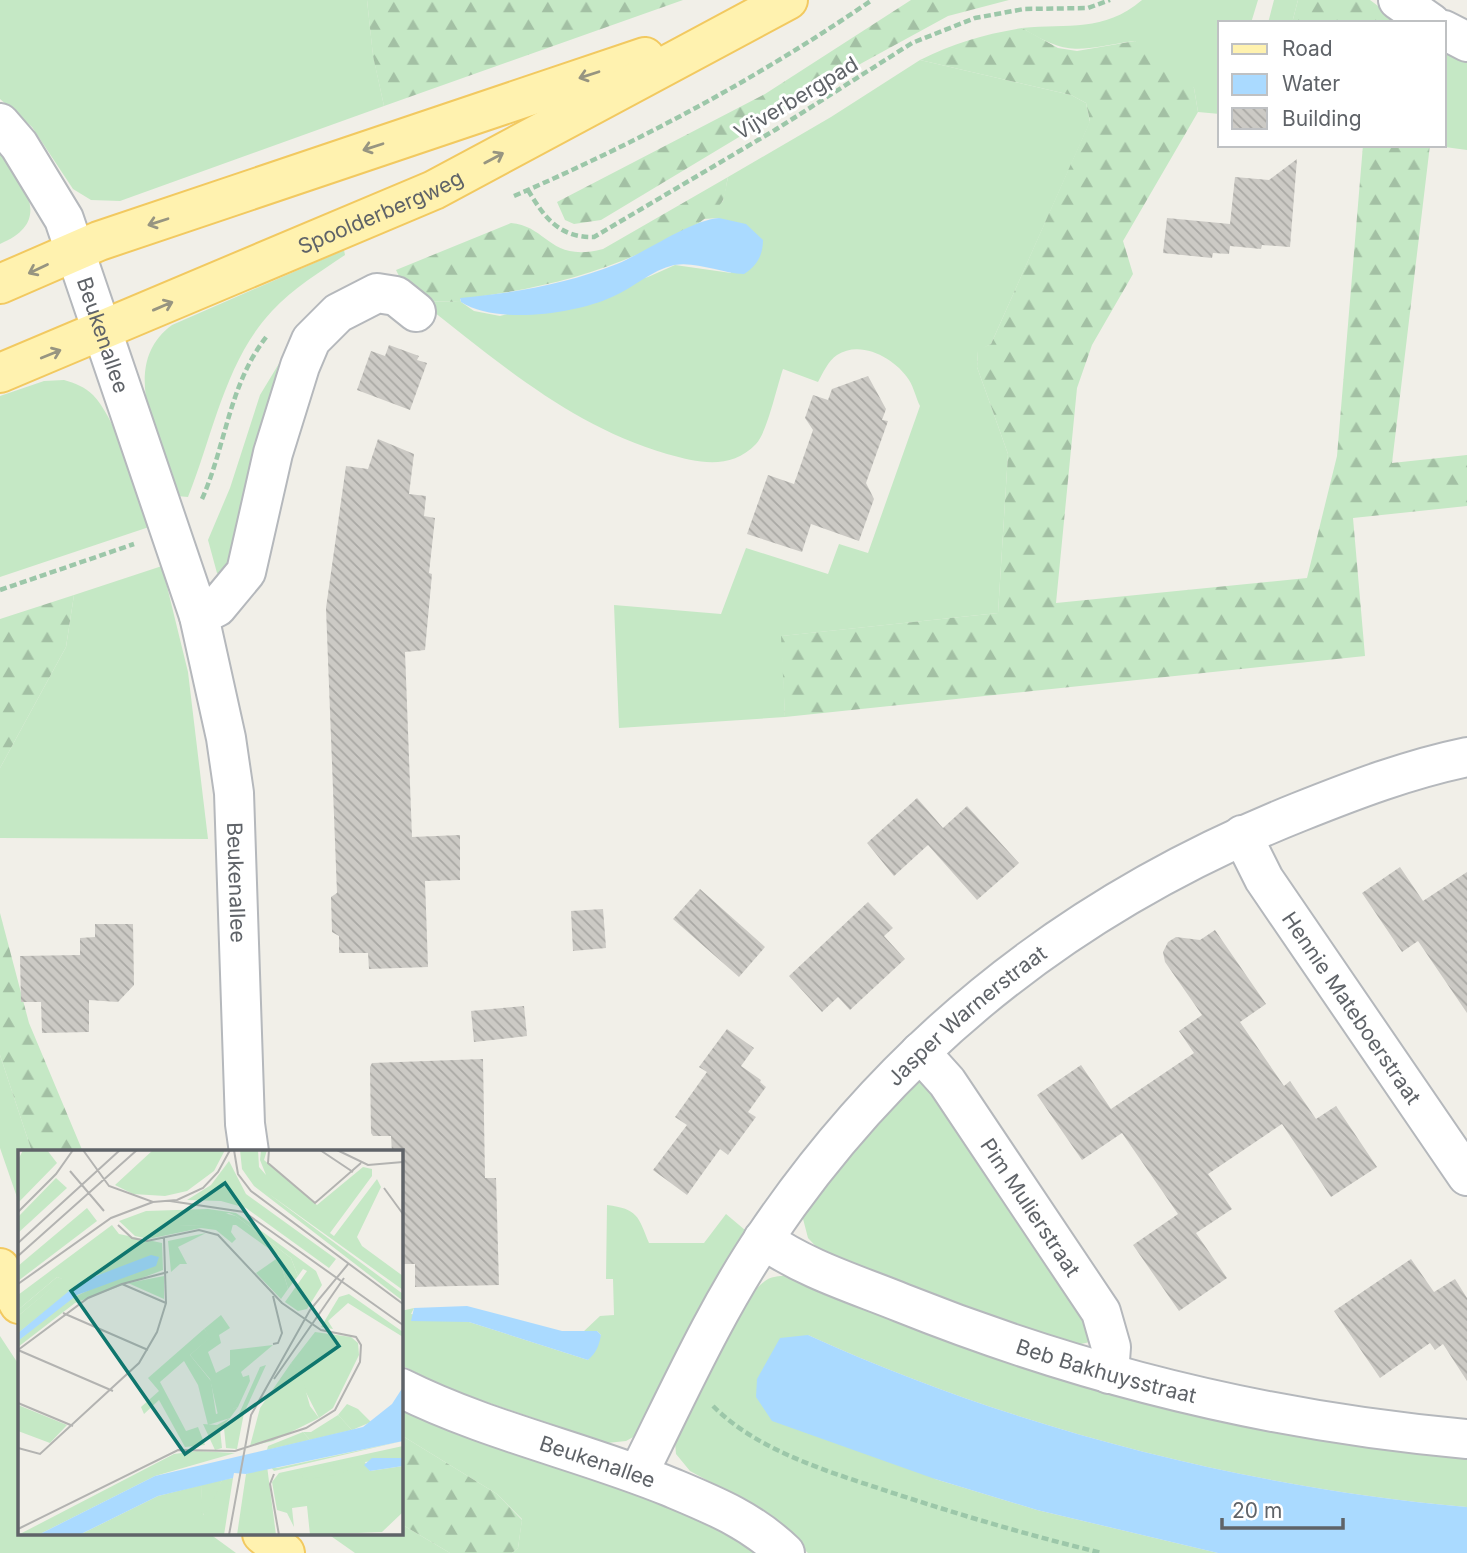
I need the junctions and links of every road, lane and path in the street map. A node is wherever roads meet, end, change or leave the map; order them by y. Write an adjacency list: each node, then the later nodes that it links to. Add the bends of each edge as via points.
1 (788, 0): 6 (main road, Spoolderbergweg)
2 (872, 0): 3 (path, Vijverbergpad, via 761,72 528,190 548,221 565,233 594,237 786,124 912,43 975,18 1024,9 1088,8)
3 (1110, 0)
4 (1398, 0): 5 (street)
5 (1428, 21)
6 (746, 23): 10 (main road, Spoolderbergweg, one-way to 10); 13 (main road, Spoolderbergweg, one-way to 6, via 434,190)
7 (1446, 31): 8 (street)
8 (1467, 41)
9 (0, 123): 10 (street, Beukenallee, via 46,185)
10 (75, 252): 11 (main road, Spoolderbergweg, one-way to 11); 13 (street, Beukenallee)
11 (0, 284)
12 (416, 312): 15 (street, via 396,296 377,293 338,313 311,340 273,453 246,572 217,607)
13 (101, 333): 14 (main road, Spoolderbergweg, one-way to 13); 15 (street, Beukenallee)
14 (0, 373)
15 (199, 616): 19 (street, Beukenallee, via 234,793)
16 (1467, 757): 17 (street, Jasper Warnerstraat, via 1358,788)
17 (1241, 835): 18 (street, Jasper Warnerstraat, via 1149,881 1070,929 998,983); 20 (street, Hennie Mateboerstraat, via 1264,879)
18 (920, 1052): 21 (street, Jasper Warnerstraat, via 837,1141); 24 (street, Pim Mulierstraat, via 947,1082 1101,1312 1111,1347)
19 (249, 1150)
20 (1467, 1176)
21 (763, 1239): 24 (street, Beb Bakhuysstraat, via 798,1261 919,1310); 25 (street, Jasper Warnerstraat)
22 (0, 1268): 23 (main road)
23 (18, 1302)
24 (1110, 1374): 27 (street, Beb Bakhuysstraat, via 1282,1413)
25 (685, 1378): 28 (street, Jasper Warnerstraat); 32 (path, via 733,1427 786,1454 933,1506)
26 (402, 1388): 28 (street, Beukenallee, via 452,1412)
27 (1467, 1439)
28 (638, 1474): 31 (street, Beukenallee, via 730,1512)
29 (264, 1536): 30 (main road)
30 (285, 1553)
31 (785, 1553)
32 (1102, 1553)

